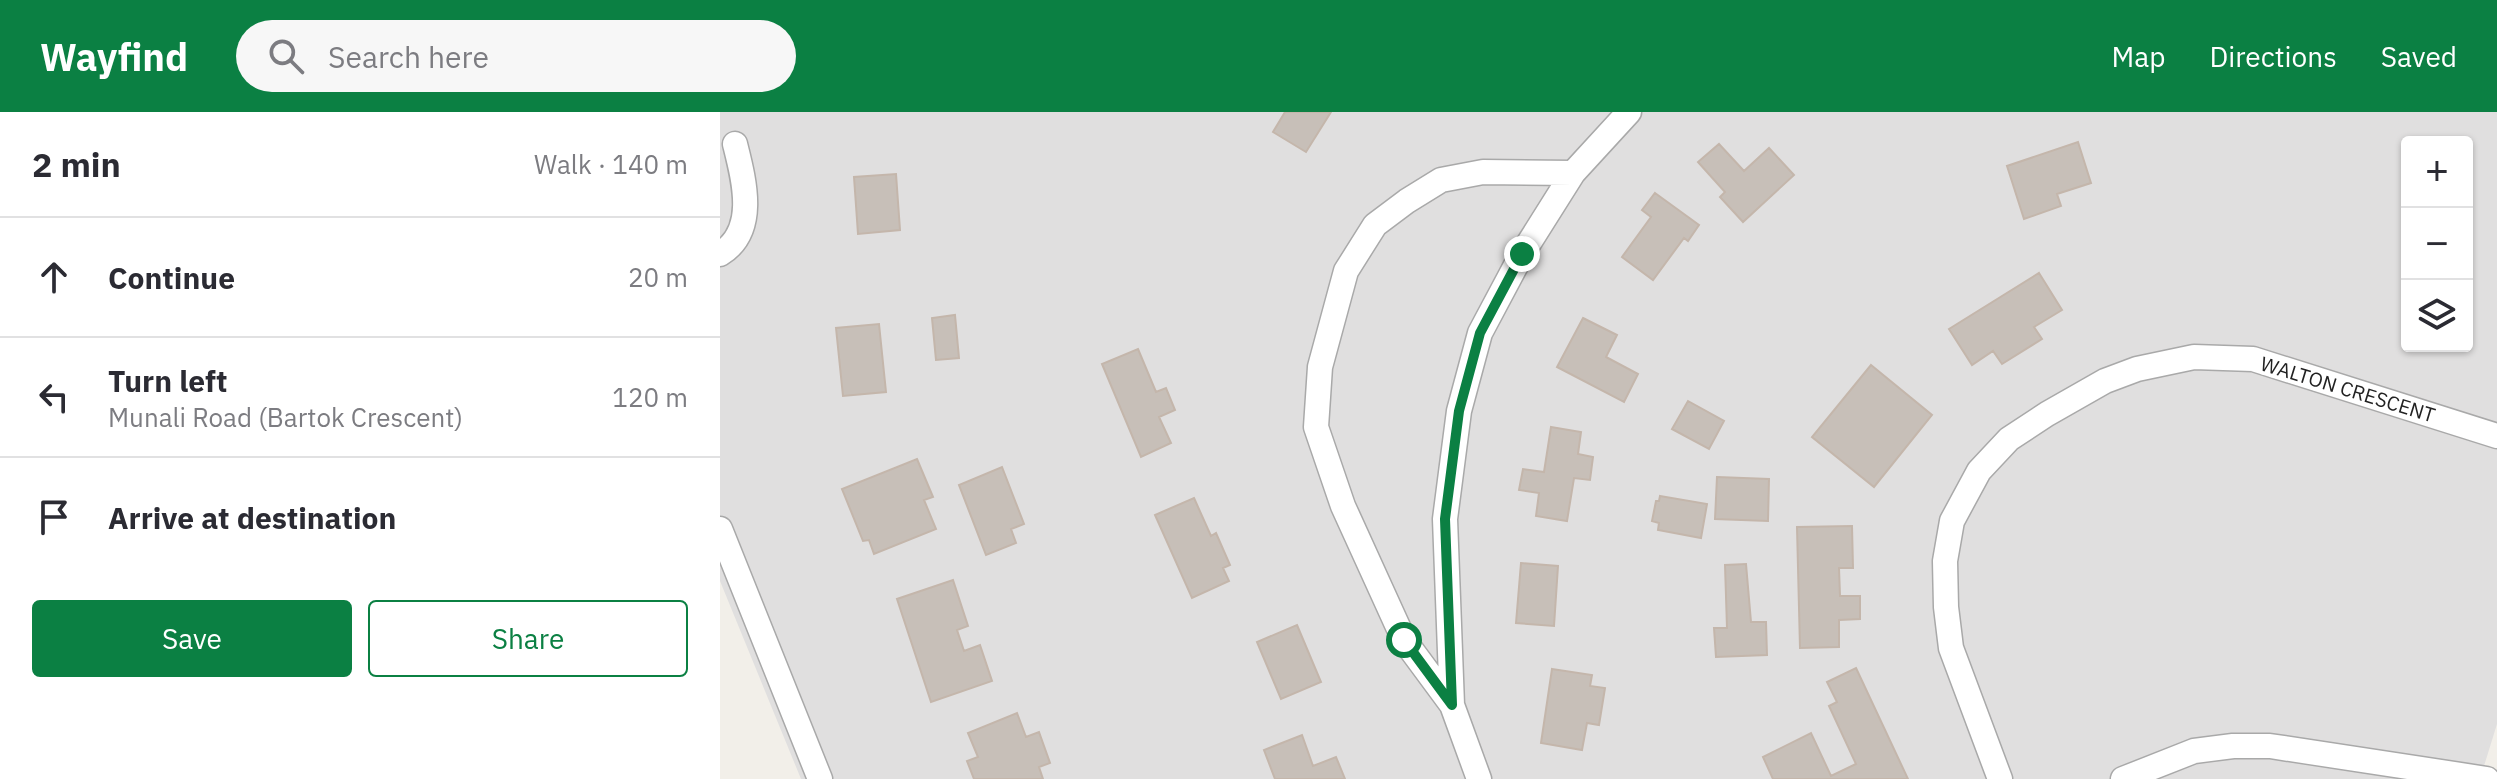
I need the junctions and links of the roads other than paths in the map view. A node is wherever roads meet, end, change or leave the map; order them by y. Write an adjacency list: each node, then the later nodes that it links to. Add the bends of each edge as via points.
1 (1629, 112): 3 (street)
2 (735, 144): 4 (street, via 745,220)
3 (1573, 173): 7 (street, via 1480,333 1459,411 1445,519); 7 (street, via 1483,172 1441,180 1375,225 1346,271 1320,367 1316,427 1343,506 1404,640)
4 (720, 254)
5 (2497, 436): 10 (street, WALTON CRESCENT, via 2253,359 2225,356 2194,357 2105,381 2009,439 1979,471 1952,521 1945,561 1951,648)
6 (720, 529): 8 (street)
7 (1452, 705): 9 (street)
8 (820, 779)
9 (1479, 779)
10 (2000, 779)
11 (2123, 779): 12 (street, via 2194,751 2233,746 2270,746)
12 (2487, 779)

